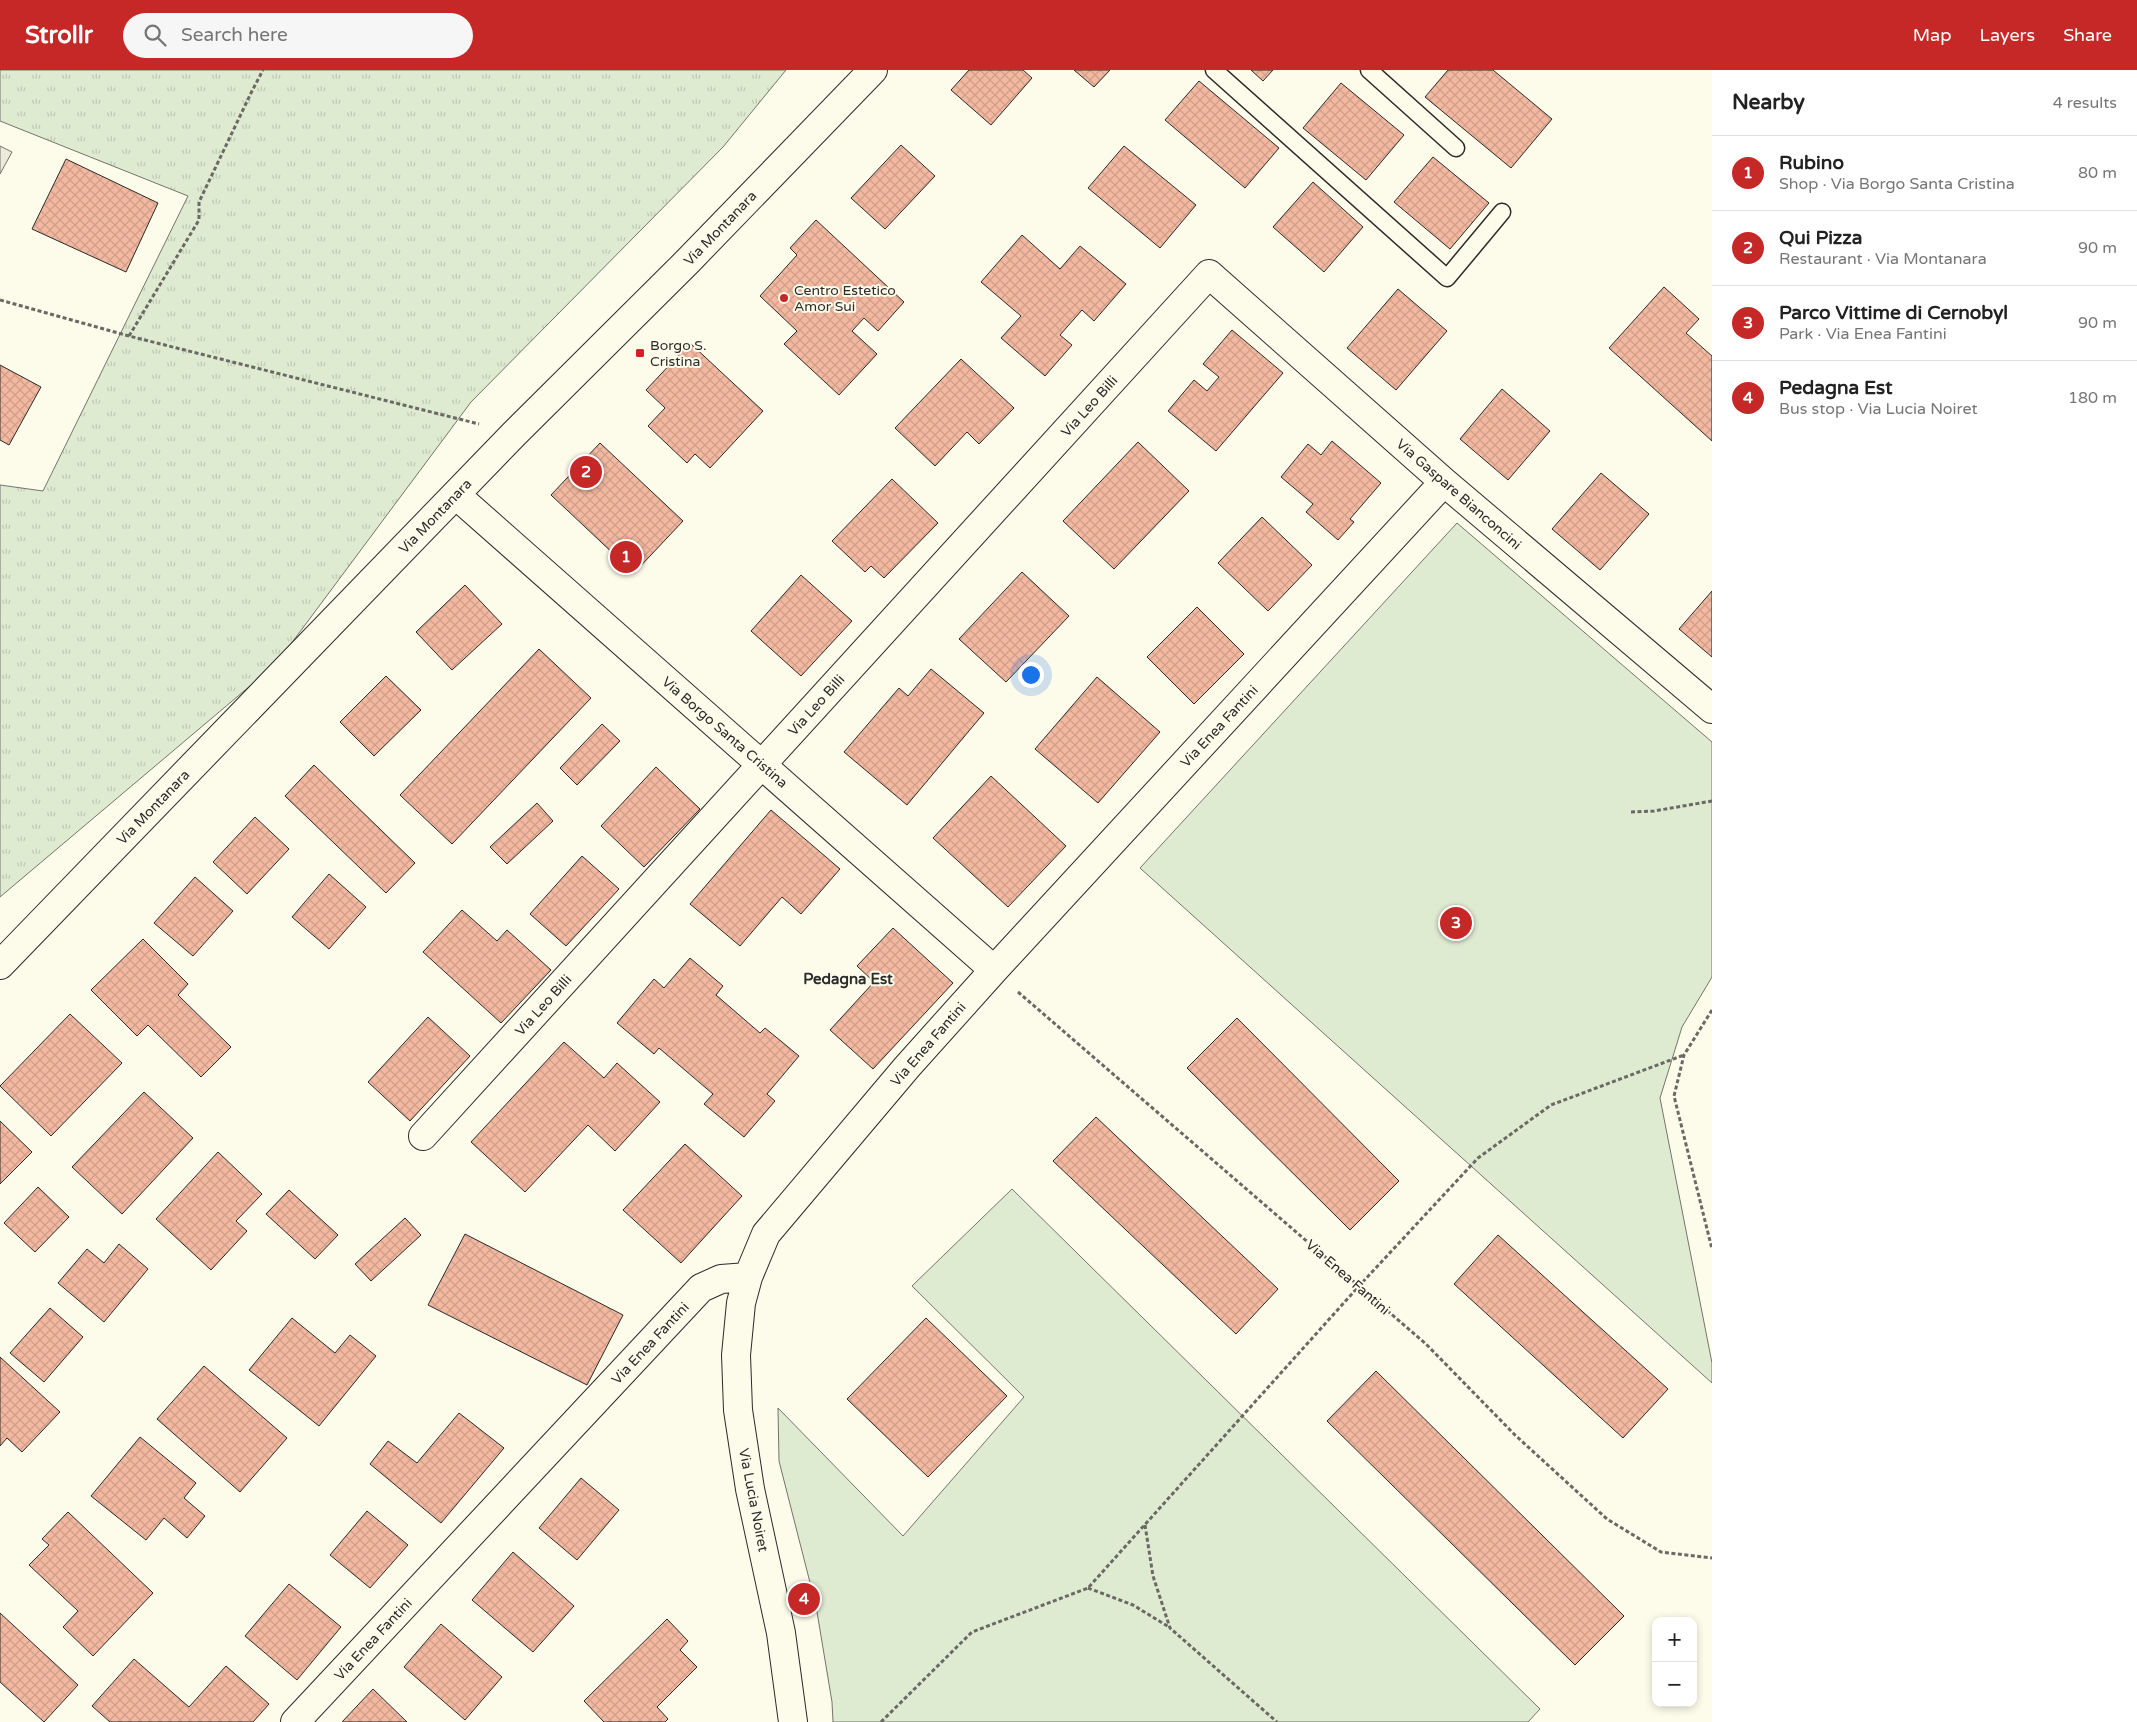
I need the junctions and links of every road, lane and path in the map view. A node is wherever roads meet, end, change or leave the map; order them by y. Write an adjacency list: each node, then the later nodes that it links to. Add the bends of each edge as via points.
1 (263, 70): 9 (path, via 199,202 199,220)
2 (873, 70): 10 (street, Via Montanara)
3 (1214, 70): 6 (lane, via 1446,278)
4 (1369, 70): 5 (lane)
5 (1456, 148)
6 (1502, 212)
7 (1209, 274): 11 (street, Via Gaspare Bianconcini); 14 (street, Via Leo Billi)
8 (0, 300): 9 (path)
9 (129, 336): 10 (path)
10 (515, 433): 12 (street, Via Montanara)
11 (1444, 482): 13 (street, Via Gaspare Bianconcini); 18 (street, Via Enea Fantini)
12 (456, 495): 14 (street, Via Borgo Santa Cristina); 17 (street, Via Montanara)
13 (1712, 709)
14 (762, 765): 18 (street, Via Borgo Santa Cristina); 21 (street, Via Leo Billi)
15 (1712, 801): 16 (path)
16 (1631, 812)
17 (0, 965)
18 (994, 970): 23 (street, Via Enea Fantini, via 766,1234); 24 (path, Via Enea Fantini)
19 (1712, 1010): 20 (path)
20 (1684, 1055): 22 (path, via 1674,1096); 24 (path, via 1551,1106 1478,1158)
21 (423, 1136)
22 (1712, 1249)
23 (748, 1277): 29 (street, Via Enea Fantini, via 721,1279 701,1288); 30 (street, Via Lucia Noiret, via 741,1303 736,1355 738,1410 750,1489 781,1633)
24 (1359, 1286): 25 (path); 26 (path, Via Enea Fantini, via 1426,1344 1515,1435 1607,1519 1661,1552)
25 (1145, 1524): 27 (path); 28 (path, via 1153,1576)
26 (1712, 1558)
27 (1088, 1588): 28 (path, via 1133,1605); 31 (path, via 972,1632)
28 (1170, 1628): 32 (path)
29 (295, 1722)
30 (792, 1722)
31 (881, 1722)
32 (1276, 1722)

